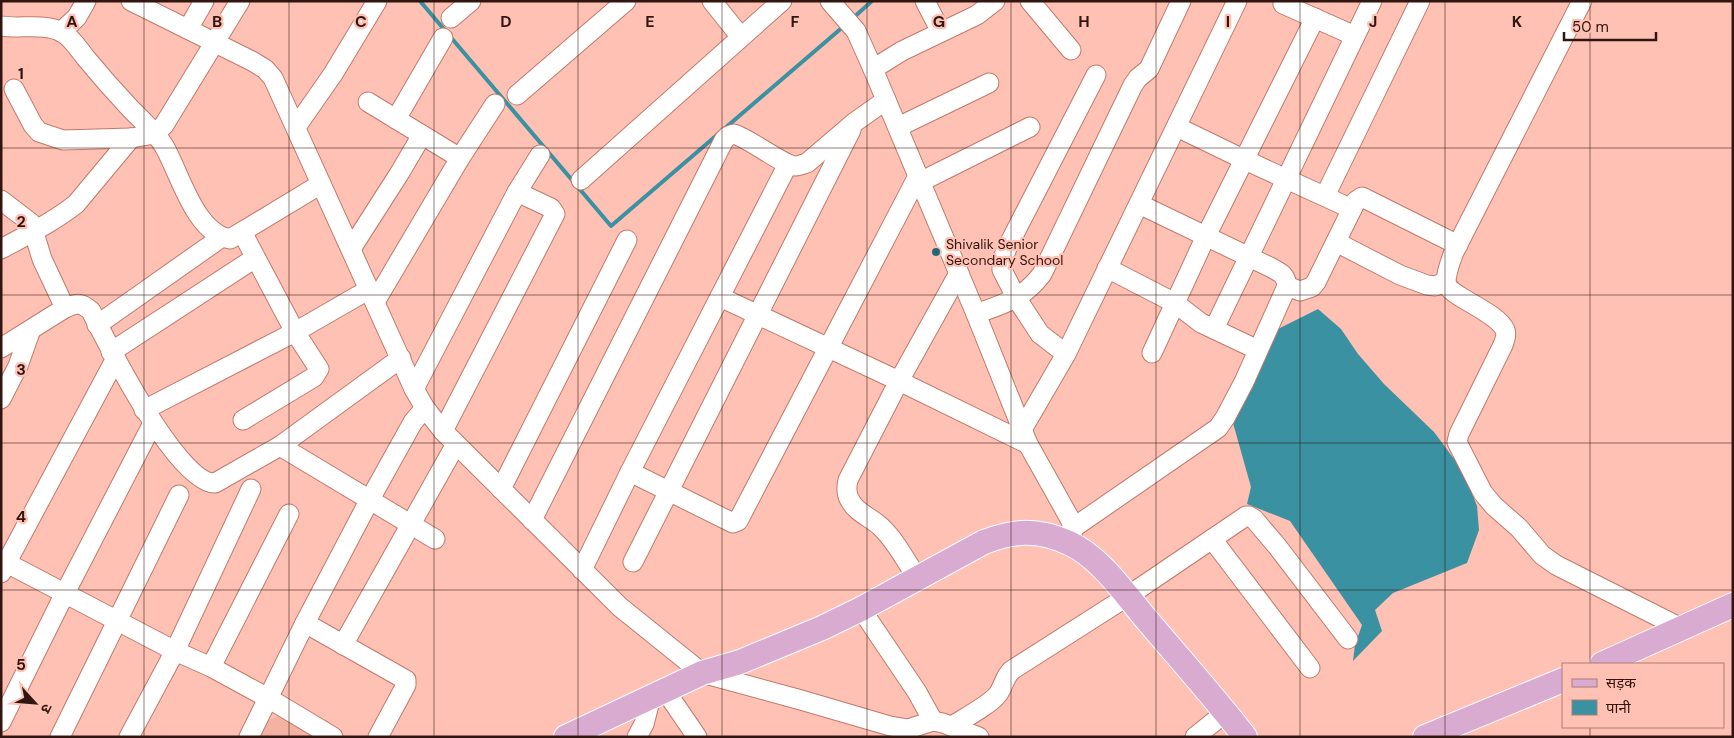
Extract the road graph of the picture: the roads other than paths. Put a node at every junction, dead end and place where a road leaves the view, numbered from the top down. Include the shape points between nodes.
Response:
1 (86, 1) edge
2 (131, 1) edge
3 (204, 1) edge
4 (240, 1) edge
5 (377, 1) edge
6 (471, 1) edge
7 (626, 1) edge
8 (712, 1) edge
9 (782, 1) edge
10 (830, 1) edge
11 (925, 1) edge
12 (995, 1) edge
13 (1030, 1) edge
14 (1181, 1) edge
15 (1237, 1) edge
16 (1372, 1) edge
17 (1420, 1) edge
18 (1582, 1) edge
19 (1283, 4) dead end
20 (451, 18) dead end
21 (1315, 18) junction
22 (1, 26) edge
23 (188, 29) junction
24 (61, 32) junction
25 (941, 32) junction
26 (740, 36) junction
27 (1355, 36) junction
28 (443, 38) dead end
29 (214, 44) junction
30 (1071, 50) dead end
31 (874, 69) junction
32 (1096, 74) dead end
33 (989, 83) dead end
34 (14, 89) dead end
35 (517, 95) dead end
36 (886, 100) junction
37 (368, 102) dead end
38 (495, 104) dead end
39 (396, 119) junction
40 (855, 122) junction
41 (1030, 126) dead end
42 (898, 127) junction
43 (1177, 127) junction
44 (296, 128) junction
45 (155, 134) junction
46 (422, 134) junction
47 (131, 138) junction
48 (540, 155) dead end
49 (460, 158) junction
50 (1245, 160) junction
51 (788, 164) junction
52 (919, 179) junction
53 (1288, 179) junction
54 (581, 180) dead end
55 (321, 184) junction
56 (517, 192) junction
57 (1325, 196) junction
58 (1, 200) edge
59 (1139, 204) junction
60 (1352, 209) junction
61 (34, 231) junction
62 (242, 232) junction
63 (1206, 236) junction
64 (222, 237) junction
65 (627, 240) dead end
66 (1336, 242) junction
67 (1458, 245) junction
68 (1, 249) edge
69 (350, 249) junction
70 (1249, 256) junction
71 (255, 258) junction
72 (1107, 268) junction
73 (959, 273) junction
74 (1446, 282) junction
75 (1287, 286) junction
76 (371, 296) junction
77 (720, 297) junction
78 (1017, 299) junction
79 (1175, 303) junction
80 (65, 308) junction
81 (976, 314) junction
82 (758, 315) junction
83 (98, 324) junction
84 (1214, 329) junction
85 (30, 332) junction
86 (295, 332) junction
87 (1, 348) edge
88 (829, 348) junction
89 (1258, 350) junction
90 (1152, 353) dead end
91 (1066, 354) junction
92 (113, 356) junction
93 (1, 357) edge
94 (401, 358) junction
95 (18, 366) junction
96 (899, 381) junction
97 (414, 389) junction
98 (1, 400) edge
99 (425, 408) junction
100 (149, 416) junction
101 (243, 420) dead end
102 (1025, 436) junction
103 (450, 438) junction
104 (280, 446) junction
105 (630, 472) junction
106 (251, 489) dead end
107 (501, 489) junction
108 (668, 492) junction
109 (179, 495) dead end
110 (369, 501) junction
111 (289, 514) dead end
112 (532, 520) junction
113 (411, 526) junction
114 (1072, 536) junction
115 (435, 538) dead end
116 (1212, 539) junction
117 (633, 562) dead end
118 (3, 565) edge
119 (582, 570) junction
120 (917, 578) junction
121 (65, 594) junction
122 (1128, 596) junction
123 (1733, 605) edge
124 (861, 609) junction
125 (118, 620) junction
126 (305, 623) junction
127 (1681, 628) junction
128 (1348, 639) dead end
129 (343, 645) junction
130 (175, 650) junction
131 (1604, 663) edge
132 (211, 667) junction
133 (1310, 668) dead end
134 (702, 673) junction
135 (1562, 680) edge
136 (658, 693) junction
137 (268, 698) junction
138 (1226, 712) junction
139 (933, 721) junction
140 (1, 722) edge
141 (952, 726) junction
142 (910, 733) edge
143 (60, 737) edge
144 (129, 737) edge
145 (249, 737) edge
146 (333, 737) edge
147 (378, 737) edge
148 (566, 737) edge
149 (637, 737) edge
150 (697, 737) edge
151 (979, 737) edge
152 (1195, 737) edge
153 (1245, 737) edge
154 (1425, 737) edge

1 - 24 street
2 - 23 street
3 - 23 street
4 - 29 street
5 - 44 street
6 - 20 street
7 - 35 street
8 - 26 street
9 - 26 street
10 - 31 street via 849,21
11 - 25 street
12 - 25 street via 977,16
13 - 30 street
14 - 78 street via 1150,70 1133,85 1042,274
15 - 43 street
16 - 27 street
17 - 57 street
18 - 67 street
19 - 21 street
21 - 27 street
21 - 50 street
22 - 24 street via 42,27
23 - 29 street
24 - 45 street via 70,38 106,84
25 - 31 street
26 - 54 street
27 - 53 street
28 - 39 street
29 - 44 street via 265,69
29 - 45 street via 164,125
31 - 36 street
32 - 78 street via 1004,254 1002,270
33 - 42 street
34 - 47 street via 33,125 50,137 63,140
36 - 40 street
36 - 42 street
37 - 39 street
38 - 49 street
39 - 46 street
40 - 51 street via 807,163
40 - 82 street
41 - 52 street
42 - 52 street
43 - 50 street
43 - 59 street
44 - 55 street
45 - 47 street
45 - 64 street via 206,225
46 - 49 street
46 - 69 street
47 - 61 street via 76,204
48 - 56 street
49 - 76 street
50 - 53 street
50 - 63 street
51 - 77 street
51 - 112 street via 738,135 732,134 724,140
52 - 73 street
52 - 88 street
53 - 57 street
53 - 70 street
55 - 62 street
55 - 69 street
56 - 97 street
56 - 103 street via 551,208 555,214
57 - 60 street
58 - 61 street via 31,223
59 - 63 street
59 - 72 street
60 - 66 street
60 - 67 street via 1359,198 1366,197
61 - 68 street
61 - 80 street via 42,259
62 - 64 street via 230,239
62 - 71 street
63 - 70 street
63 - 79 street
64 - 83 street
65 - 107 street
66 - 74 street via 1427,285
66 - 75 street via 1312,287 1300,291
67 - 74 street
69 - 76 street
70 - 75 street via 1283,274
70 - 84 street
71 - 86 street
71 - 92 street
72 - 79 street
72 - 91 street
73 - 81 street
73 - 96 street
74 - 127 street via 1451,290 1498,320 1505,330 1503,345 1457,442 1483,493 1549,561
75 - 89 street
76 - 86 street
76 - 94 street
77 - 82 street
77 - 105 street
78 - 81 street
78 - 91 street via 1040,334
79 - 84 street
79 - 90 street
80 - 83 street via 85,306
80 - 85 street
81 - 102 street
82 - 88 street
82 - 108 street
83 - 92 street
84 - 89 street
85 - 87 street
85 - 95 street
86 - 100 street
86 - 101 street via 317,364 317,374
88 - 96 street
88 - 108 street via 737,523
89 - 114 street via 1218,428
91 - 102 street
92 - 100 street
92 - 118 street
93 - 95 street
94 - 97 street
94 - 104 street
95 - 98 street
96 - 102 street
96 - 120 street via 846,488 850,502 888,535
97 - 99 street
99 - 103 street
99 - 110 street via 413,422
100 - 104 street via 178,456 209,483 215,483
100 - 121 street
102 - 114 street via 1068,514
103 - 107 street
103 - 113 street
104 - 110 street
105 - 108 street
105 - 119 street
106 - 130 street
107 - 112 street
108 - 117 street
109 - 125 street
110 - 113 street
110 - 126 street
111 - 132 street
112 - 119 street
113 - 115 street
113 - 129 street
114 - 120 main road via 1029,532 1001,535
114 - 122 main road
116 - 122 street
116 - 128 street via 1243,518 1252,518 1278,546
116 - 133 street
118 - 121 street
119 - 134 street via 620,607
120 - 124 main road
121 - 125 street
121 - 140 street
122 - 138 main road
122 - 141 street via 1012,670 994,699
123 - 127 main road
124 - 134 main road via 740,662
124 - 139 street
125 - 130 street
125 - 143 street
126 - 129 street
126 - 137 street
127 - 131 main road
129 - 147 street via 406,680
130 - 132 street
130 - 144 street
132 - 137 street
134 - 136 main road
134 - 142 street
135 - 154 main road
136 - 148 main road
136 - 149 street
136 - 150 street
137 - 145 street
137 - 146 street
138 - 152 street
138 - 153 main road
139 - 141 street
139 - 142 street
141 - 151 street

